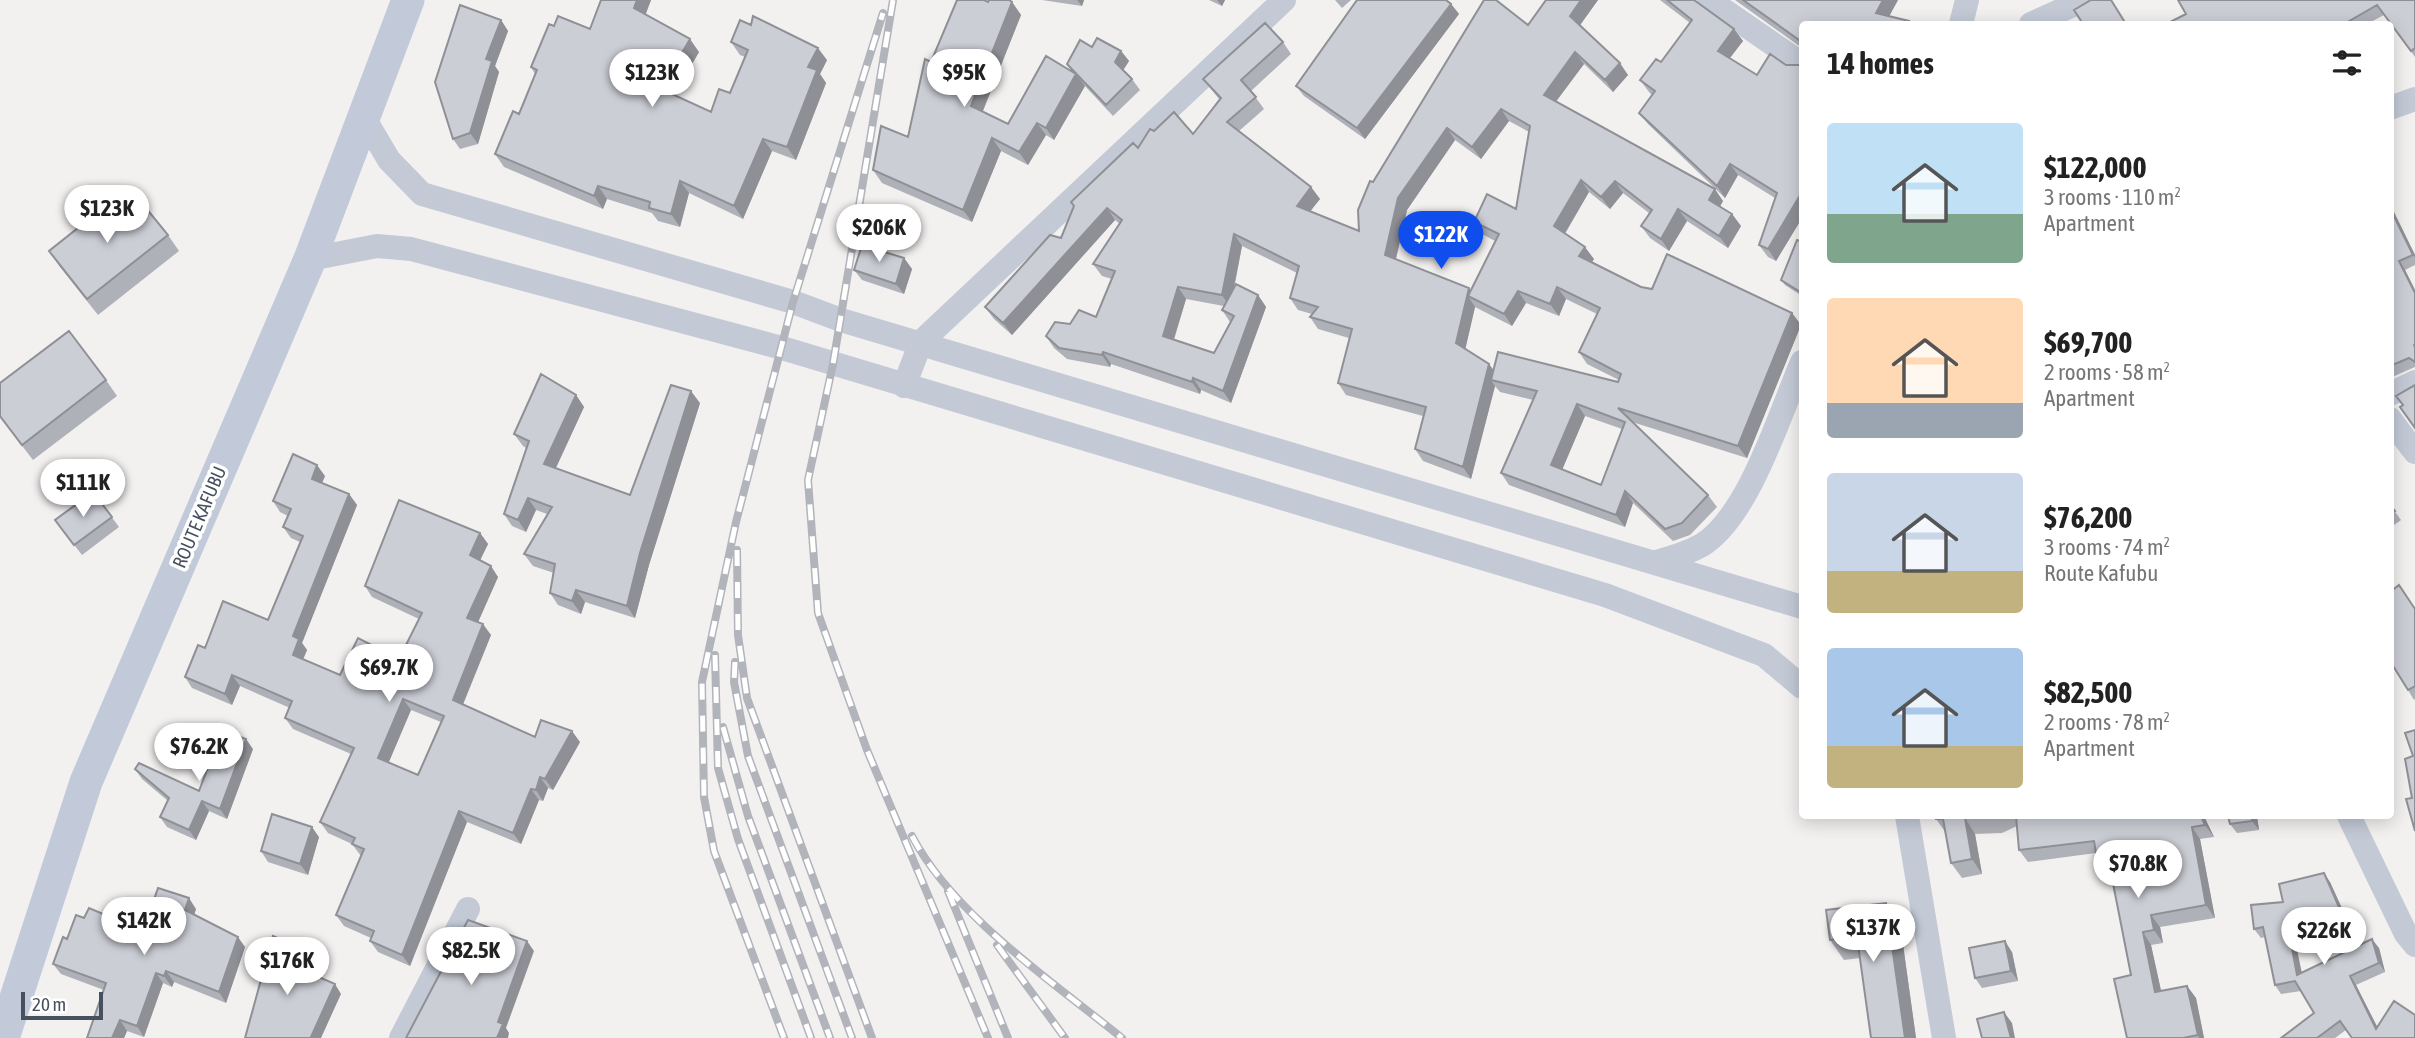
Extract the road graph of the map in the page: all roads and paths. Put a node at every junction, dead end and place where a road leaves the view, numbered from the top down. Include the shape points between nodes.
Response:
1 (408, 0) edge
2 (1284, 0) edge
3 (1709, 0) edge
4 (1967, 0) edge
5 (2084, 0) edge
6 (1962, 21) edge
7 (2042, 21) edge
8 (1799, 62) edge
9 (2415, 99) edge
10 (2394, 107) edge
11 (363, 116) junction
12 (310, 259) junction
13 (921, 342) junction
14 (1799, 369) edge
15 (2415, 382) edge
16 (904, 386) junction
17 (2394, 392) edge
18 (2394, 424) edge
19 (2415, 452) edge
20 (1656, 562) junction
21 (1799, 606) edge
22 (1799, 684) edge
23 (1908, 819) edge
24 (2350, 819) edge
25 (468, 909) dead end
26 (2415, 945) edge
27 (3, 1038) edge
28 (401, 1038) edge
29 (1944, 1038) edge

1 - 11 main road, ROUTE KAFUBU
2 - 13 street
3 - 8 street
4 - 6 street
5 - 7 street
9 - 10 street
11 - 12 main road, ROUTE KAFUBU
11 - 13 street via 389,159 422,194
12 - 16 street via 377,246 411,249 769,344
12 - 27 main road, ROUTE KAFUBU via 86,782
13 - 16 street
13 - 20 street
14 - 20 street via 1735,512 1703,544
15 - 17 street
16 - 22 street via 1605,595 1764,655
18 - 19 street
20 - 21 street
23 - 29 street
24 - 26 street
25 - 28 street

